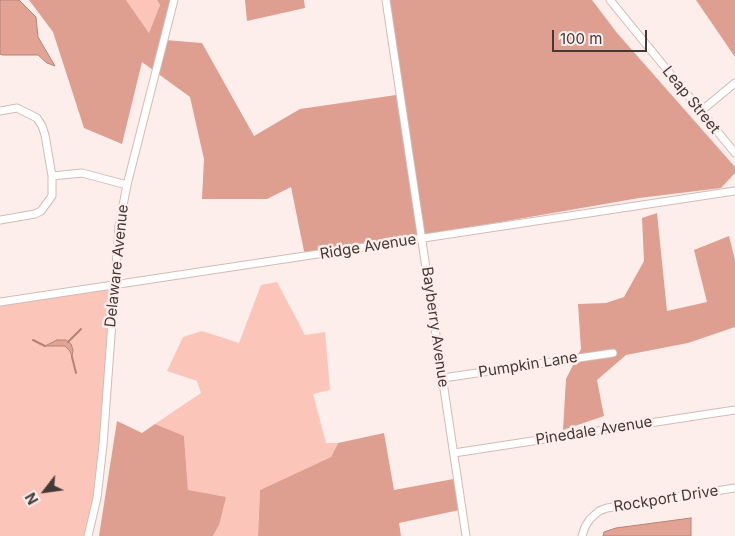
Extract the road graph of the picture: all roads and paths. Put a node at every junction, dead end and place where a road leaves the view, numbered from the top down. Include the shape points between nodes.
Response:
1 (174, 0) edge
2 (386, 0) edge
3 (610, 0) edge
4 (735, 83) edge
5 (0, 111) edge
6 (701, 111) junction
7 (735, 152) edge
8 (52, 176) junction
9 (127, 185) junction
10 (735, 191) edge
11 (0, 220) edge
12 (422, 238) junction
13 (114, 286) junction
14 (0, 302) edge
15 (613, 353) dead end
16 (443, 378) junction
17 (735, 410) edge
18 (454, 453) junction
19 (735, 488) edge
20 (88, 536) edge
21 (466, 536) edge
22 (582, 536) edge

1 - 9 street, Delaware Avenue
2 - 12 street, Bayberry Avenue
3 - 6 street, Leap Street
4 - 6 street
5 - 8 street via 18,108 37,118 45,135
6 - 7 street, Leap Street
8 - 9 street via 82,173
8 - 11 street via 52,196 41,211
9 - 13 street, Delaware Avenue via 118,226
10 - 12 street, Ridge Avenue
12 - 13 street, Ridge Avenue
12 - 16 street, Bayberry Avenue
13 - 14 street, Ridge Avenue
13 - 20 street, Delaware Avenue via 103,445 97,498
15 - 16 street, Pumpkin Lane
16 - 18 street, Bayberry Avenue
17 - 18 street, Pinedale Avenue
18 - 21 street, Bayberry Avenue
19 - 22 street, Rockport Drive via 607,508 590,519

